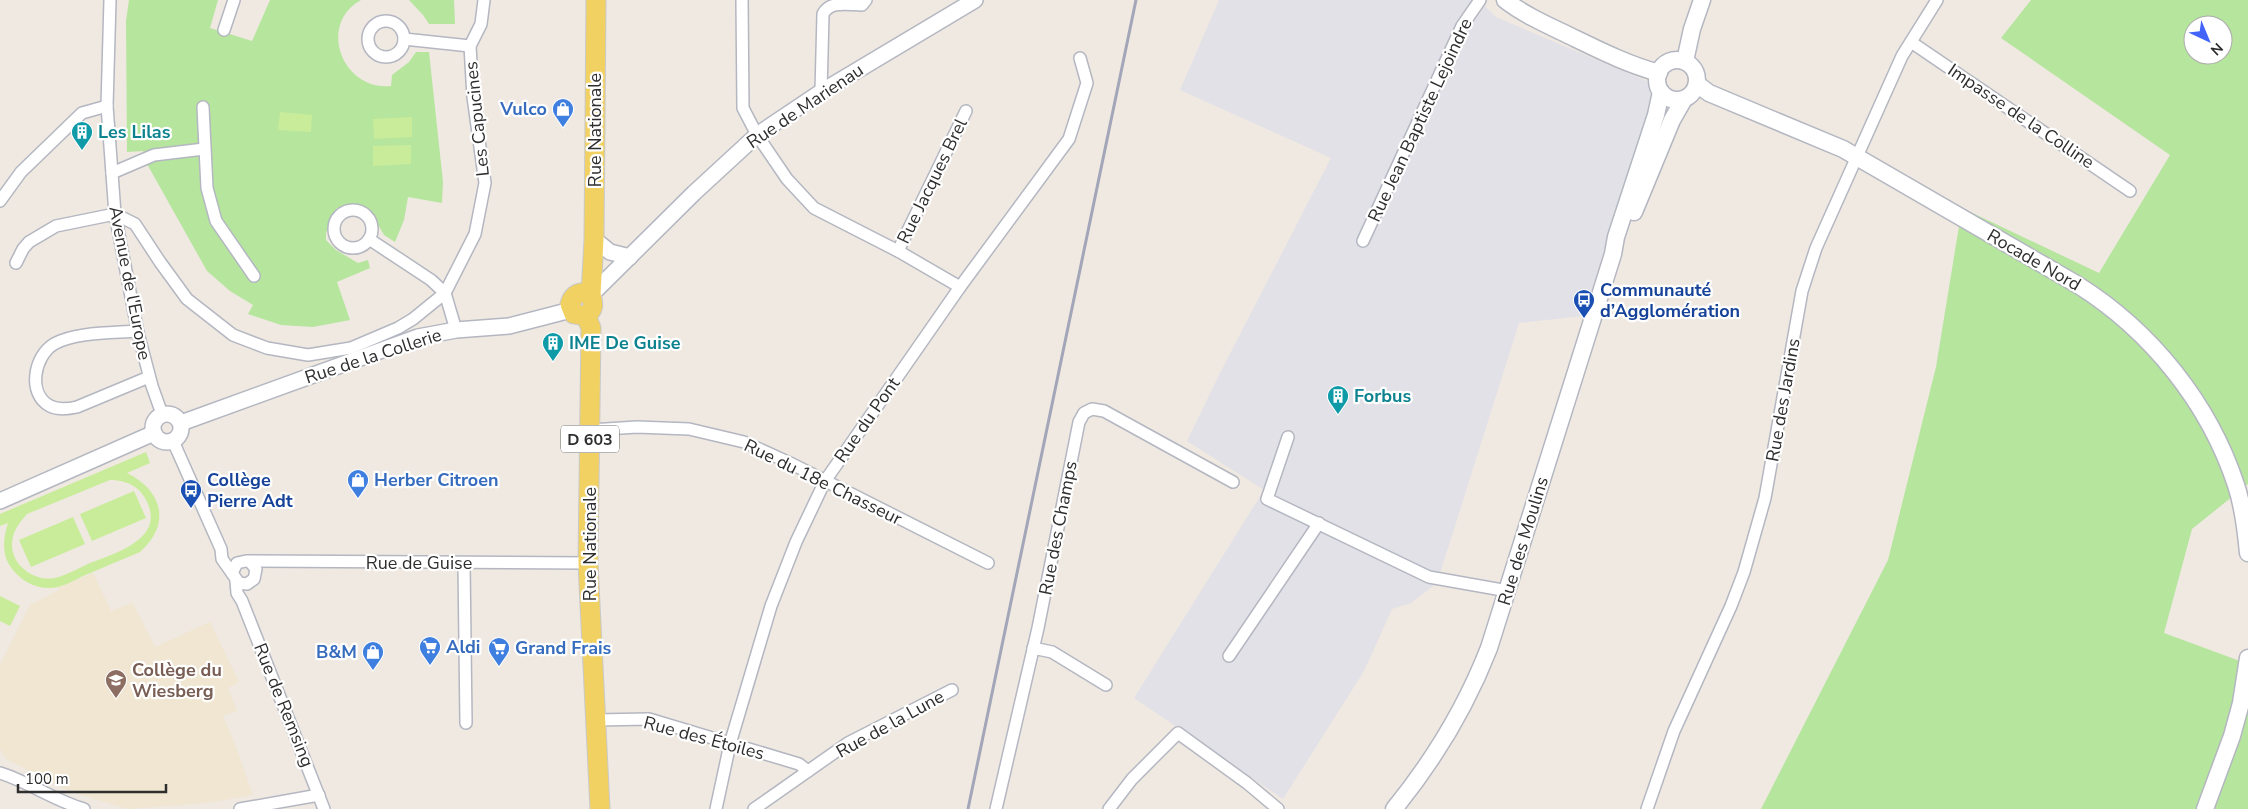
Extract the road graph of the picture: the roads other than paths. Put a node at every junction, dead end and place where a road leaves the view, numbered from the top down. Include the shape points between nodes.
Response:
1 (110, 0) edge
2 (234, 0) edge
3 (596, 0) edge
4 (742, 0) edge
5 (866, 0) edge
6 (975, 0) edge
7 (1480, 0) edge
8 (1505, 0) edge
9 (1702, 0) edge
10 (1938, 0) edge
11 (483, 3) edge
12 (224, 30) dead end
13 (404, 39) dead end
14 (1911, 42) junction
15 (470, 46) junction
16 (1080, 58) dead end
17 (1685, 61) junction
18 (1659, 73) junction
19 (1697, 84) junction
20 (820, 92) junction
21 (1662, 92) junction
22 (1684, 99) junction
23 (107, 106) junction
24 (203, 107) dead end
25 (966, 111) dead end
26 (757, 135) junction
27 (204, 149) junction
28 (1857, 157) junction
29 (112, 173) junction
30 (2130, 191) dead end
31 (0, 201) edge
32 (115, 214) junction
33 (369, 239) dead end
34 (594, 239) junction
35 (1363, 241) dead end
36 (898, 251) junction
37 (1613, 254) junction
38 (630, 257) junction
39 (16, 263) dead end
40 (254, 276) dead end
41 (960, 287) junction
42 (445, 292) junction
43 (581, 304) junction
44 (456, 330) junction
45 (137, 331) junction
46 (149, 377) junction
47 (162, 414) junction
48 (181, 423) junction
49 (590, 430) junction
50 (154, 433) junction
51 (1288, 437) dead end
52 (173, 441) junction
53 (825, 481) junction
54 (1233, 482) dead end
55 (0, 501) edge
56 (1319, 524) junction
57 (221, 549) junction
58 (2248, 553) edge
59 (245, 562) junction
60 (988, 562) dead end
61 (464, 563) junction
62 (588, 563) junction
63 (238, 579) junction
64 (1508, 590) junction
65 (1033, 648) junction
66 (1229, 656) dead end
67 (2248, 658) edge
68 (1106, 685) dead end
69 (952, 690) dead end
70 (596, 720) junction
71 (466, 723) dead end
72 (730, 744) junction
73 (808, 771) junction
74 (0, 774) edge
75 (319, 795) junction
76 (84, 809) edge
77 (240, 809) edge
78 (324, 809) edge
79 (600, 809) edge
80 (716, 809) edge
81 (754, 809) edge
82 (996, 809) edge
83 (1109, 809) edge
84 (1278, 809) edge
85 (1394, 809) edge
86 (1647, 809) edge
87 (2205, 809) edge

1 - 23 street, Avenue de l'Europe
2 - 12 street
3 - 34 main road, Rue Nationale / D 603
4 - 26 street via 743,108
5 - 20 street via 862,5 832,4 826,9
6 - 20 street, Rue de Marienau
7 - 35 street, Rue Jean Baptiste Lejoindre via 1462,26
8 - 18 main road via 1536,19 1623,61
9 - 17 main road
10 - 14 street, Rue des Jardins
11 - 15 street, Les Capucines via 481,24
13 - 15 street
14 - 28 street, Rue des Jardins
14 - 30 street, Impasse de la Colline
15 - 42 street, Les Capucines via 485,183 475,234
16 - 41 street, Rue du Pont via 1087,83 1069,139
17 - 18 main road via 1672,60
17 - 19 main road via 1694,68
18 - 21 main road via 1658,86
19 - 22 main road via 1690,96
19 - 28 main road, Rocade Nord via 1709,93
20 - 26 street, Rue de Marienau
21 - 22 main road via 1671,99
21 - 37 main road, Rue des Moulins
22 - 37 main road, Rue des Moulins via 1676,109 1636,209
23 - 29 street, Avenue de l'Europe
23 - 31 street via 82,113 21,172
24 - 27 street
25 - 36 street, Rue Jacques Brel
26 - 36 street via 787,179 814,208
26 - 38 street, Rue de Marienau via 694,192
27 - 29 street via 154,155
27 - 40 street via 207,188 216,221
28 - 58 main road, Rocade Nord via 2084,289 2145,337 2179,378 2222,450 2237,487
28 - 86 street, Rue des Jardins via 1816,248 1802,291 1766,498 1744,572 1674,730
29 - 32 street, Avenue de l'Europe
32 - 39 street via 56,226 29,242
32 - 42 street, Les Capucines via 135,224 187,299 233,335 267,348 308,355 351,348 406,324
32 - 45 street, Avenue de l'Europe
33 - 42 street
34 - 38 street via 610,252
34 - 43 main road, Rue Nationale / D 603
36 - 41 street
37 - 64 main road, Rue des Moulins
38 - 43 street, Rue de Marienau
41 - 53 street, Rue du Pont
42 - 44 street
43 - 44 street, Rue de la Collerie via 509,326
43 - 49 main road, Rue Nationale / D 603 via 591,328
44 - 48 street, Rue de la Collerie via 418,338
45 - 46 street, Avenue de l'Europe
45 - 46 street via 74,338 54,344 43,354 37,367 36,382 40,397 50,406 64,409 77,407
46 - 47 street, Avenue de l'Europe
47 - 48 street via 173,415
47 - 50 street via 154,422
48 - 52 street via 180,434
49 - 53 street, Rue du 18e Chasseur via 636,426 689,429 744,442
49 - 62 main road, Rue Nationale / D 603
50 - 52 street via 162,441
50 - 55 street
51 - 56 street via 1267,498
52 - 57 street, Rue de Remsing
53 - 60 street, Rue du 18e Chasseur
53 - 72 street, Rue du Pont via 771,606
54 - 65 street, Rue des Champs via 1104,411 1092,409 1084,413 1079,422
56 - 64 street via 1429,577
56 - 66 street
57 - 59 street
57 - 63 street, Rue de Remsing via 222,559
59 - 61 street, Rue de Guise
59 - 63 street via 234,565
59 - 63 street via 254,566 254,580
61 - 62 street, Rue de Guise
61 - 71 street
62 - 70 main road, Rue Nationale / D 603
63 - 75 street, Rue de Remsing via 237,593
64 - 85 main road, Rue des Moulins via 1490,648 1469,696 1441,744
65 - 68 street via 1052,652
65 - 82 street, Rue des Champs
67 - 87 main road via 2232,736
69 - 73 street, Rue de la Lune via 848,743
70 - 72 street, Rue des Étoiles via 649,720
70 - 79 main road, Rue Nationale / D 603
72 - 73 street, Rue des Étoiles via 799,764
72 - 80 street, Rue du Pont
73 - 81 street, Rue de la Lune
74 - 76 street
75 - 77 street
75 - 78 street, Rue de Remsing
83 - 84 street via 1132,779 1178,733

